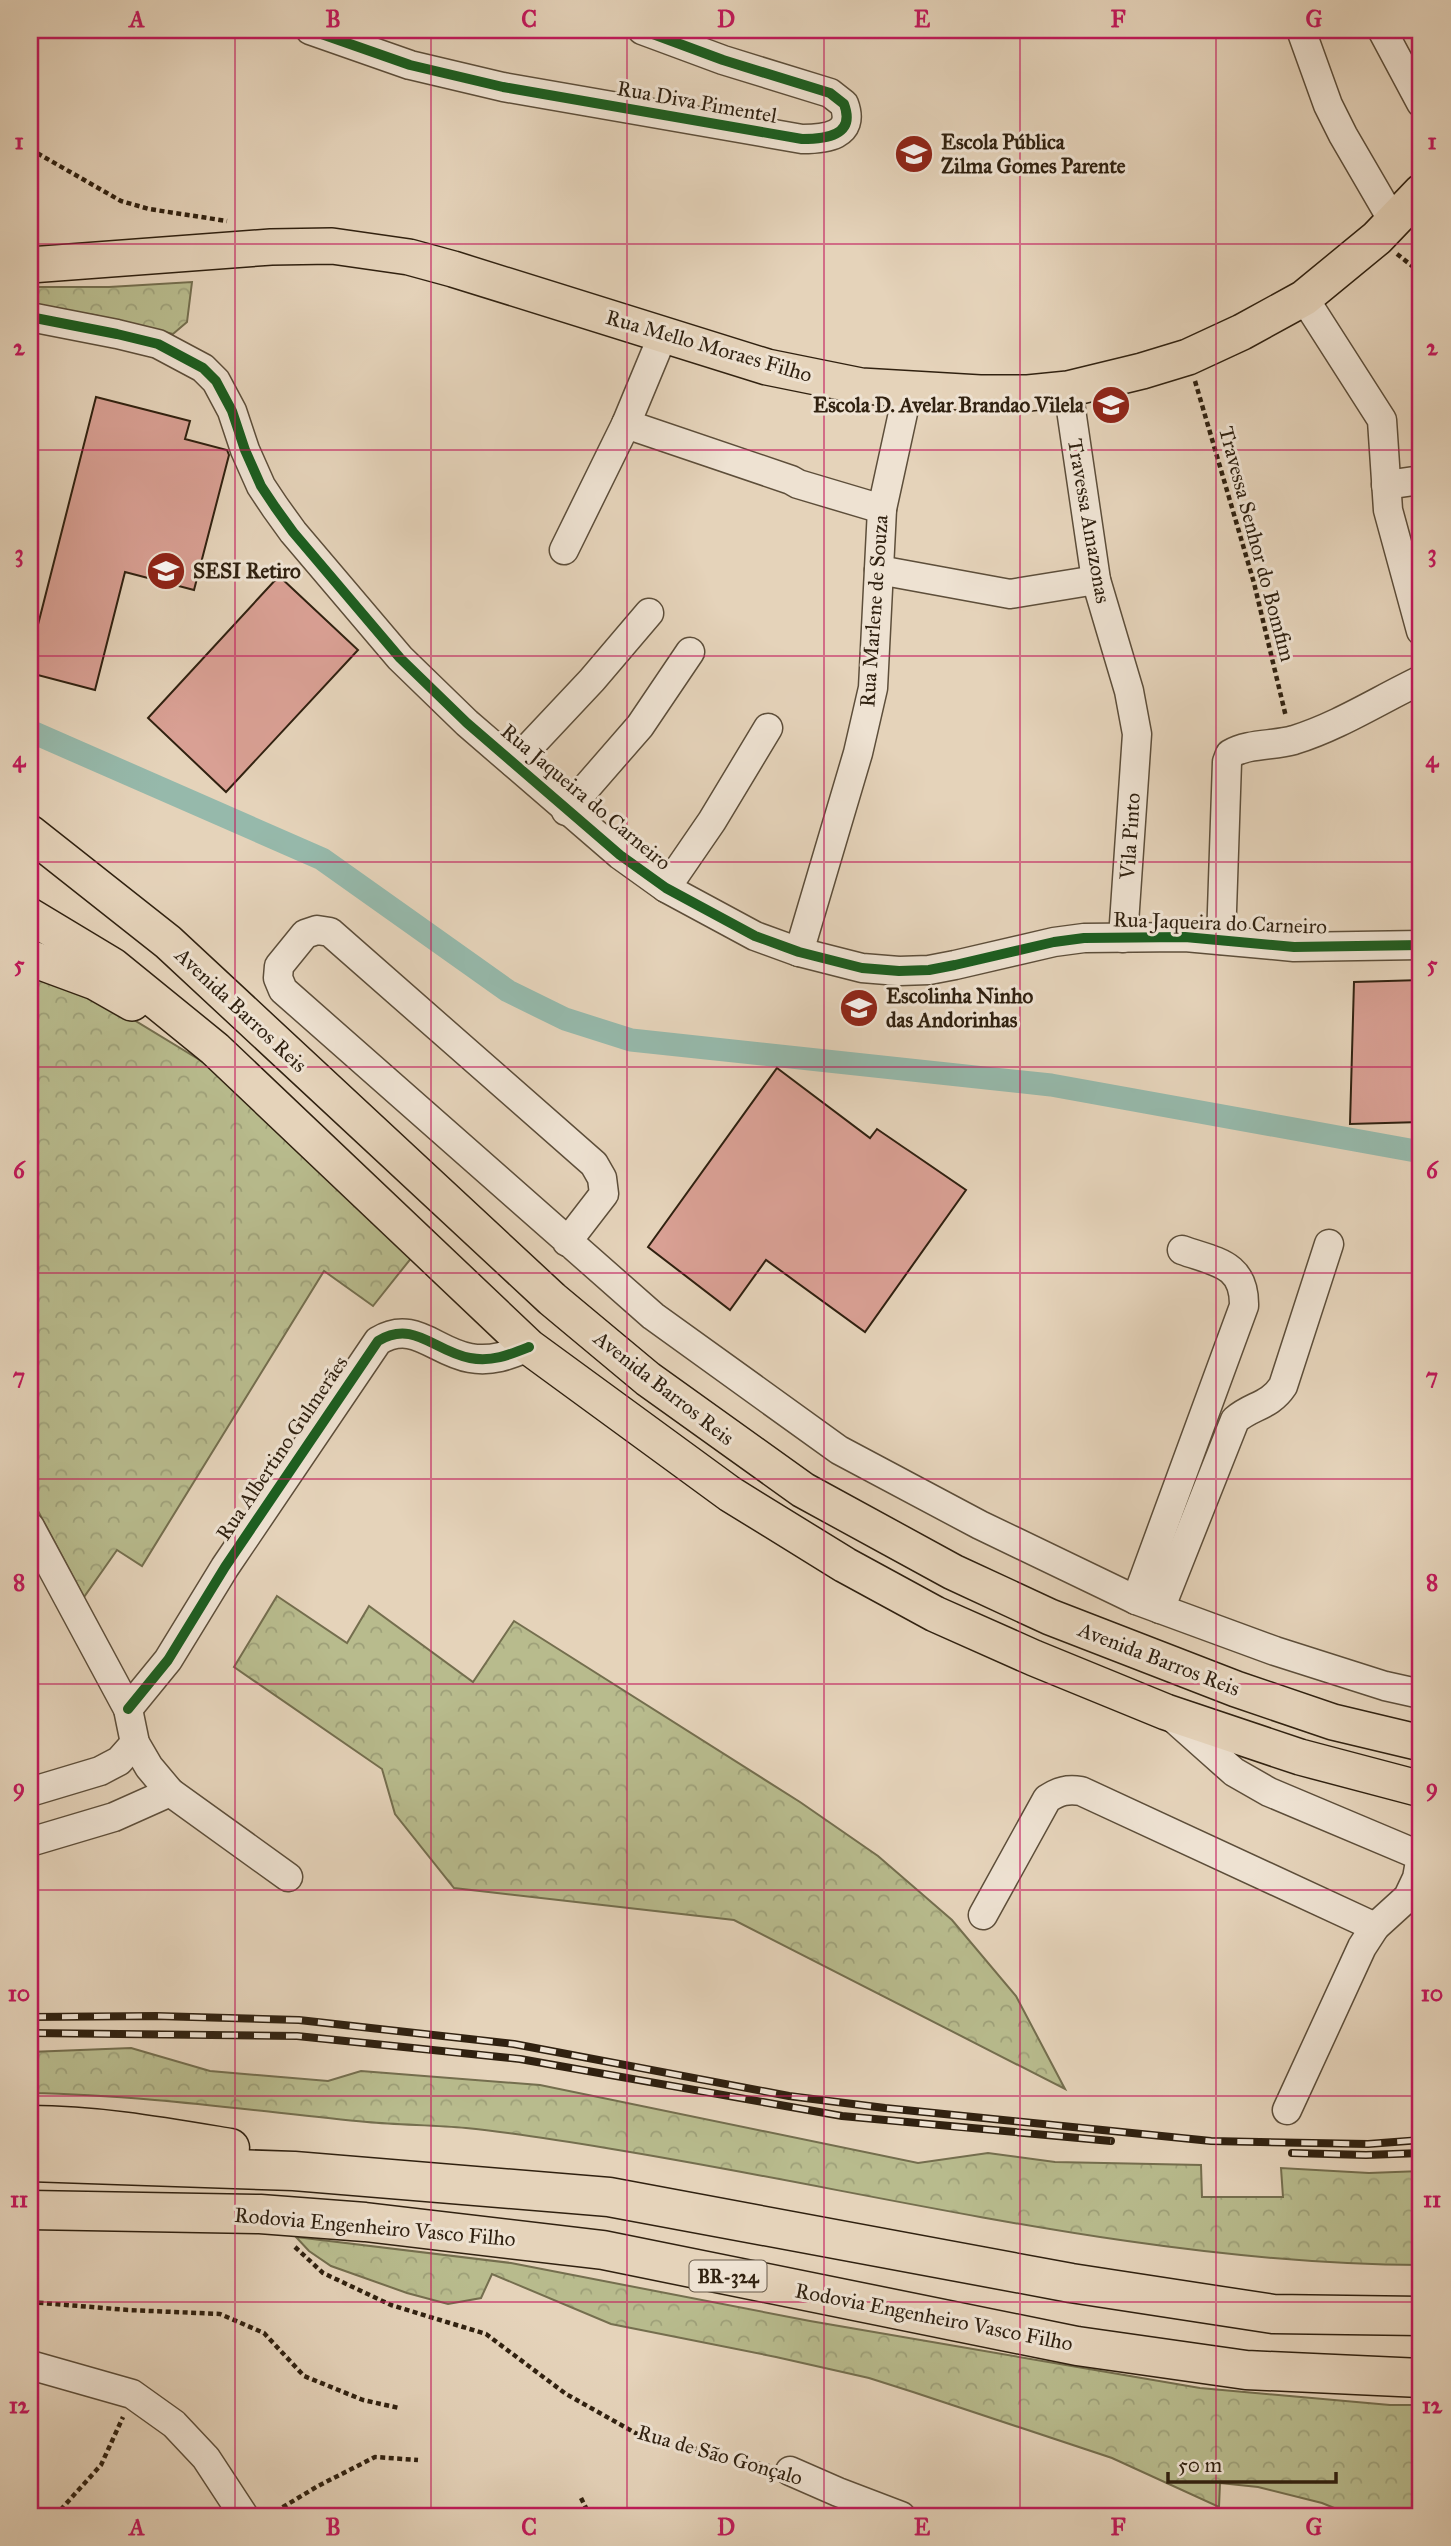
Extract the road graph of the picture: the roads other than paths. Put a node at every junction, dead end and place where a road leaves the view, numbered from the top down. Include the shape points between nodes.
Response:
1 (310, 30) edge
2 (642, 30) edge
3 (1301, 30) edge
4 (1382, 30) edge
5 (1421, 103) edge
6 (1421, 192) edge
7 (1393, 221) junction
8 (30, 265) edge
9 (1304, 298) junction
10 (30, 317) edge
11 (663, 335) junction
12 (1068, 389) junction
13 (908, 390) junction
14 (626, 424) junction
15 (1421, 480) edge
16 (1386, 485) junction
17 (882, 509) junction
18 (564, 550) dead end
19 (879, 570) junction
20 (1096, 580) junction
21 (649, 613) dead end
22 (1421, 631) edge
23 (690, 652) dead end
24 (1421, 680) edge
25 (768, 728) dead end
26 (1137, 734) joint
27 (513, 763) junction
28 (566, 811) junction
29 (30, 833) edge
30 (666, 888) junction
31 (30, 916) edge
32 (1123, 938) junction
33 (1221, 940) junction
34 (1421, 945) edge
35 (799, 952) junction
36 (30, 958) edge
37 (215, 1049) junction
38 (568, 1242) junction
39 (1329, 1244) dead end
40 (1182, 1250) dead end
41 (529, 1347) junction
42 (30, 1527) edge
43 (1148, 1605) junction
44 (1421, 1694) edge
45 (128, 1709) junction
46 (1166, 1712) junction
47 (135, 1743) junction
48 (1421, 1743) edge
49 (1421, 1790) edge
50 (30, 1792) edge
51 (170, 1792) junction
52 (30, 1842) edge
53 (1421, 1856) edge
54 (288, 1877) dead end
55 (983, 1915) dead end
56 (1375, 1927) junction
57 (1287, 2110) dead end
58 (30, 2124) edge
59 (30, 2162) edge
60 (294, 2171) junction
61 (30, 2210) edge
62 (1421, 2316) edge
63 (30, 2365) edge
64 (1421, 2378) edge
65 (790, 2471) road end
66 (244, 2516) edge
67 (901, 2516) edge

1 - 2 street, Rua Diva Pimentel via 410,65 623,109 802,139 832,136 845,125 844,104 830,93
3 - 7 street via 1328,105
4 - 5 street
6 - 7 main road, Rua Mello Moraes Filho
7 - 9 main road, Rua Mello Moraes Filho
8 - 11 main road, Rua Mello Moraes Filho via 271,247 366,249 453,269
9 - 12 main road, Rua Mello Moraes Filho via 1188,357
9 - 16 street via 1382,419
10 - 27 street, Rua Jaqueira do Carneiro via 158,344 216,381 261,486 293,533 400,658
11 - 13 main road, Rua Mello Moraes Filho via 767,367 861,386
11 - 14 street
12 - 13 main road, Rua Mello Moraes Filho via 1028,393
12 - 20 street, Travessa Amazonas
13 - 17 street, Rua Marlene de Souza
14 - 17 street
14 - 18 street
15 - 16 street
16 - 22 street via 1388,510
17 - 19 street, Rua Marlene de Souza
19 - 20 street via 1010,594
19 - 35 street, Rua Marlene de Souza via 873,688
20 - 26 street, Travessa Amazonas
21 - 27 street
23 - 28 street via 640,726
24 - 33 street via 1339,722 1292,740 1234,751 1227,762
25 - 30 street
26 - 32 street, Vila Pinto
27 - 28 street, Rua Jaqueira do Carneiro
28 - 30 street, Rua Jaqueira do Carneiro
29 - 48 main road, Avenida Barros Reis via 168,942 552,1299 648,1379 803,1490 953,1572 1050,1616 1248,1693 1333,1722
30 - 35 street, Rua Jaqueira do Carneiro via 755,936
31 - 37 main road, Avenida Barros Reis via 113,966
32 - 33 street, Rua Jaqueira do Carneiro
32 - 35 street, Rua Jaqueira do Carneiro via 1054,942 929,970 862,968
33 - 34 street, Rua Jaqueira do Carneiro via 1294,947
36 - 37 main road via 95,982
37 - 41 main road, Avenida Barros Reis
38 - 38 street via 283,990 279,967 305,934 330,932 594,1164 604,1194
38 - 43 street via 653,1316 839,1450 980,1525
39 - 43 street via 1283,1386 1268,1403 1246,1410 1235,1420
40 - 43 street via 1228,1266 1239,1276 1244,1306
41 - 45 street, Rua Albertino Gulmerães via 503,1357 480,1359 407,1332 377,1341 168,1660
41 - 46 main road, Avenida Barros Reis via 730,1494 845,1565 935,1614
42 - 45 street
43 - 44 street via 1275,1651
45 - 47 street
46 - 49 main road, Avenida Barros Reis via 1300,1758
46 - 53 street via 1234,1772 1269,1792
47 - 50 street via 119,1761 100,1771
47 - 51 street
51 - 52 street via 114,1818
51 - 54 street
53 - 56 street via 1408,1897
55 - 56 street via 1046,1799 1070,1789
56 - 57 street
58 - 60 highway via 213,2145 270,2158
59 - 60 highway
60 - 62 highway via 609,2197 1071,2283 1273,2314
61 - 64 highway, Rodovia Engenheiro Vasco Filho / BR-324 via 260,2214 603,2250 1077,2346 1246,2370
63 - 66 street via 132,2394 174,2424 206,2458
65 - 67 street, Rua de São Gonçalo

